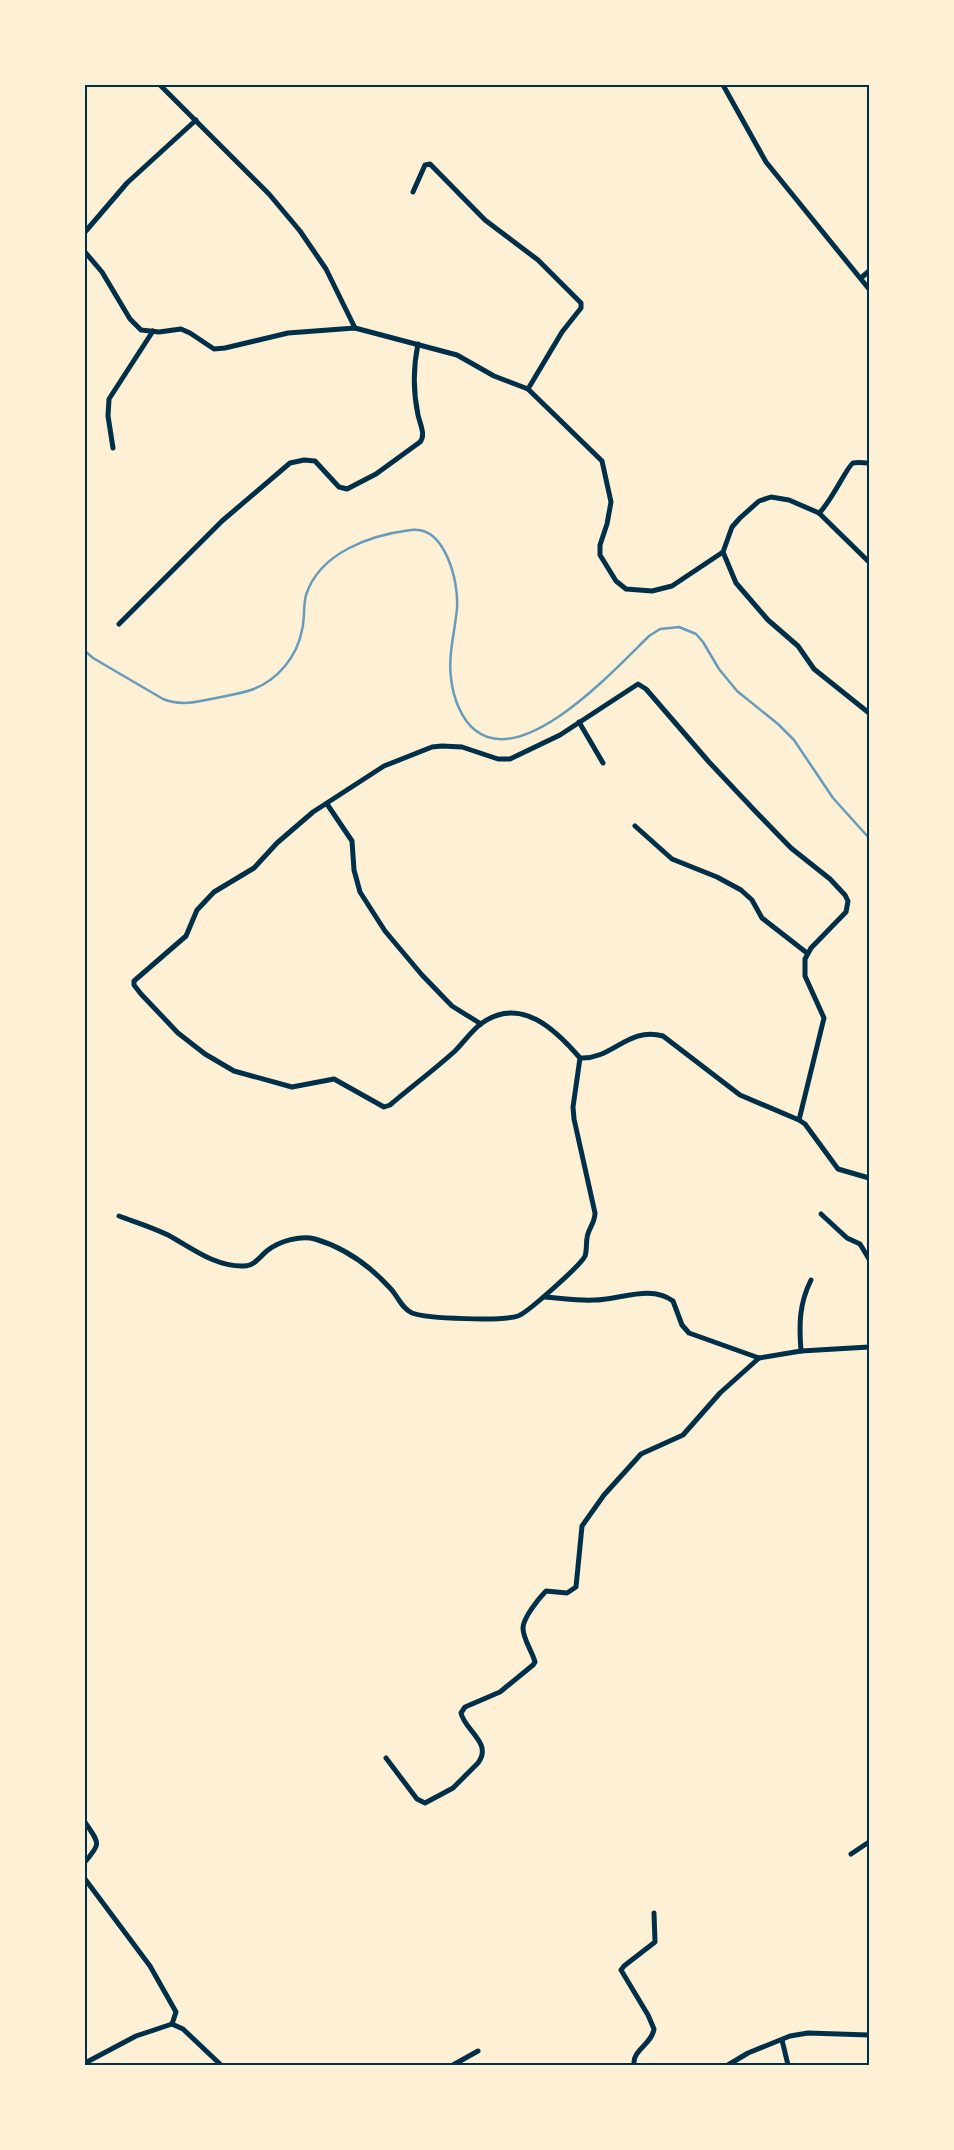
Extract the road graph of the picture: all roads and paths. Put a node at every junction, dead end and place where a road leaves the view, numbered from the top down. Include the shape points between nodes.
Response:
1 (160, 85) edge
2 (724, 85) edge
3 (196, 120) junction
4 (413, 192) dead end
5 (85, 232) edge
6 (85, 252) edge
7 (869, 271) edge
8 (861, 278) junction
9 (869, 289) edge
10 (355, 328) junction
11 (153, 331) junction
12 (418, 344) junction
13 (528, 389) junction
14 (113, 448) dead end
15 (869, 464) edge
16 (819, 513) junction
17 (723, 552) junction
18 (869, 562) edge
19 (119, 624) dead end
20 (869, 713) edge
21 (579, 722) junction
22 (602, 762) dead end
23 (328, 804) junction
24 (636, 826) dead end
25 (807, 954) junction
26 (481, 1024) junction
27 (580, 1058) junction
28 (799, 1120) junction
29 (869, 1178) edge
30 (821, 1214) dead end
31 (119, 1216) dead end
32 (869, 1259) edge
33 (812, 1280) dead end
34 (544, 1297) junction
35 (869, 1347) edge
36 (801, 1351) junction
37 (759, 1358) junction
38 (386, 1758) dead end
39 (85, 1822) edge
40 (869, 1842) edge
41 (851, 1854) dead end
42 (85, 1862) edge
43 (85, 1879) edge
44 (654, 1913) dead end
45 (172, 2024) junction
46 (869, 2035) edge
47 (782, 2040) junction
48 (478, 2051) dead end
49 (85, 2063) edge
50 (221, 2065) edge
51 (452, 2065) edge
52 (634, 2065) edge
53 (728, 2065) edge
54 (788, 2065) edge

1 - 3 street
2 - 8 street via 766,162
3 - 5 street via 128,183
3 - 10 street via 269,194 300,231 326,269
4 - 13 street via 425,165 430,164 485,220 538,260 581,303 582,308 562,332
6 - 11 street via 102,272 135,325 141,330
7 - 8 street
8 - 9 street
10 - 11 street via 288,333 214,349 180,329
10 - 12 street
11 - 14 street via 109,399
12 - 13 street via 462,357 494,376
12 - 19 street via 414,376 423,436 420,442 376,474 347,489 339,487 315,461 290,463 222,522
13 - 17 street via 602,461 611,502 600,554 620,586 642,591 662,590
15 - 16 street via 853,463
16 - 17 street via 776,496 759,501 732,527
16 - 18 street
17 - 20 street via 736,583 762,614 801,649 814,669
21 - 22 street
21 - 23 street via 547,743 510,759 489,758 462,747 432,747 384,766
21 - 25 street via 636,684 646,689 763,820 845,895 847,909
23 - 26 street via 352,841 354,870 360,892 385,931 452,1006
23 - 26 street via 302,821 254,868 214,892 197,910 186,936 137,978 134,985 178,1033 234,1071 292,1087 334,1079 384,1107 390,1106 423,1079
24 - 25 street via 672,859 742,890 762,918
25 - 28 street via 805,976 824,1018
26 - 27 street via 507,1013 530,1017 552,1030
27 - 28 street via 595,1058 635,1036 663,1036 740,1095
27 - 34 street via 574,1119 595,1220 587,1236 585,1257
28 - 29 street via 838,1169
30 - 32 street via 847,1238 860,1244
31 - 34 street via 153,1228 204,1256 243,1266 252,1264 269,1249 299,1238 312,1238 337,1246 373,1271 404,1308 415,1314 457,1318 514,1317
33 - 36 street via 800,1315
34 - 37 street via 590,1300 648,1293 662,1295 673,1301 682,1325 689,1333
35 - 36 street
36 - 37 street
37 - 38 street via 720,1393 682,1435 636,1458 592,1511 582,1526 576,1587 567,1593 546,1591 524,1622 524,1632 535,1662 500,1692 465,1707 461,1713 463,1721 480,1741 482,1749 478,1763 454,1788 425,1803 417,1799
39 - 42 street via 97,1845 96,1851
40 - 41 street
43 - 45 street via 154,1972 176,2012
44 - 52 street via 655,1942 621,1970 654,2029 650,2040 636,2054
45 - 49 street via 136,2036
45 - 50 street via 183,2029
46 - 47 street via 808,2033
47 - 53 street
47 - 54 street
48 - 51 street

